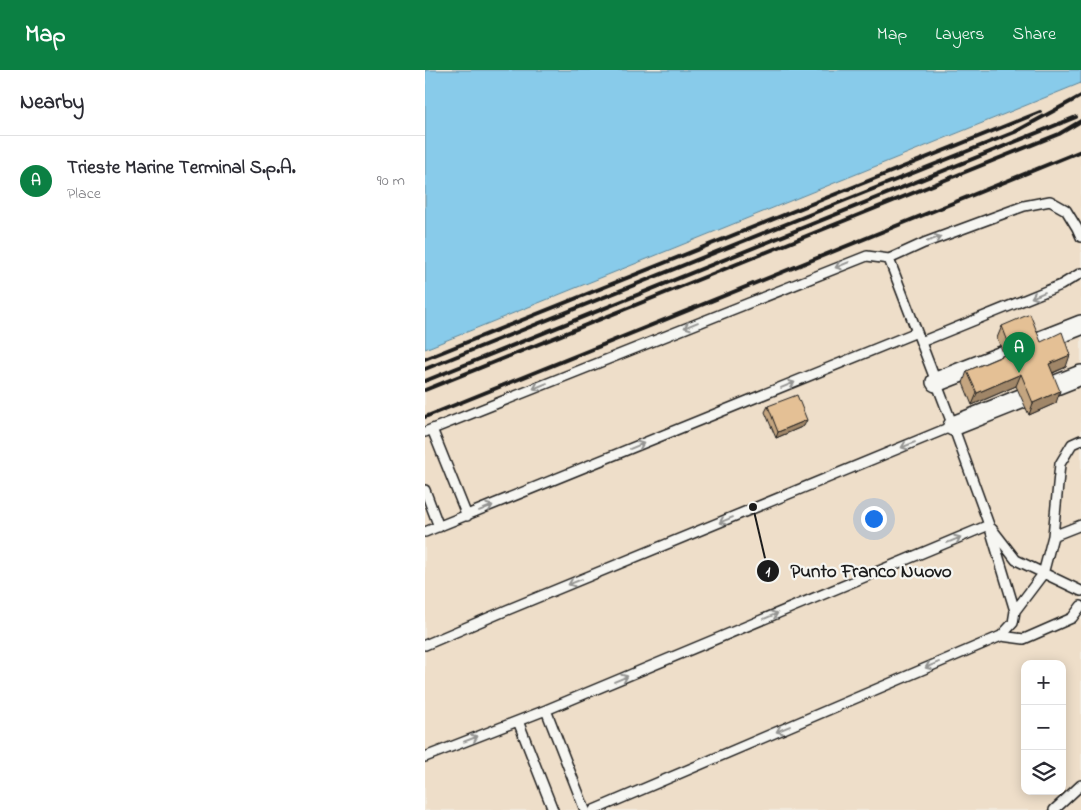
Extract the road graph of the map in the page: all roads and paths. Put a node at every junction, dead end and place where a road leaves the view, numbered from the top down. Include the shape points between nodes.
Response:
1 (1081, 237) edge
2 (889, 259) junction
3 (1081, 273) edge
4 (1081, 324) edge
5 (917, 332) junction
6 (921, 342) junction
7 (1081, 375) edge
8 (937, 382) junction
9 (953, 426) junction
10 (428, 430) edge
11 (1081, 440) edge
12 (425, 490) edge
13 (467, 516) junction
14 (989, 525) junction
15 (1081, 525) edge
16 (439, 527) junction
17 (425, 532) edge
18 (1053, 536) junction
19 (1043, 574) junction
20 (1081, 592) edge
21 (1081, 606) edge
22 (1015, 611) junction
23 (1001, 636) junction
24 (425, 645) edge
25 (546, 710) junction
26 (518, 721) junction
27 (425, 757) edge
28 (1081, 785) edge
29 (553, 810) edge
30 (585, 810) edge
31 (594, 810) edge
32 (1054, 810) edge

2 -> 1 lane via 1024,206 1050,201 1066,210
2 - 5 lane
2 -> 10 lane via 867,256
3 -> 6 lane via 1061,285
4 - 8 street
5 - 6 lane
13 -> 5 lane
6 - 8 lane
7 - 9 street
8 - 9 lane
9 - 14 lane
9 -> 24 lane
10 - 13 lane
11 - 18 lane via 1072,444 1060,464
12 - 16 lane
13 - 16 lane
14 - 19 lane via 1016,560
14 - 22 lane
25 -> 14 lane
15 - 18 lane
16 - 17 lane
18 - 19 lane
19 - 20 lane
19 - 22 lane
21 - 23 lane via 1072,618 1024,639
22 - 23 lane via 1013,623
23 -> 31 lane
25 - 26 lane
25 - 30 lane
27 -> 26 lane
26 - 29 lane
28 - 32 lane

